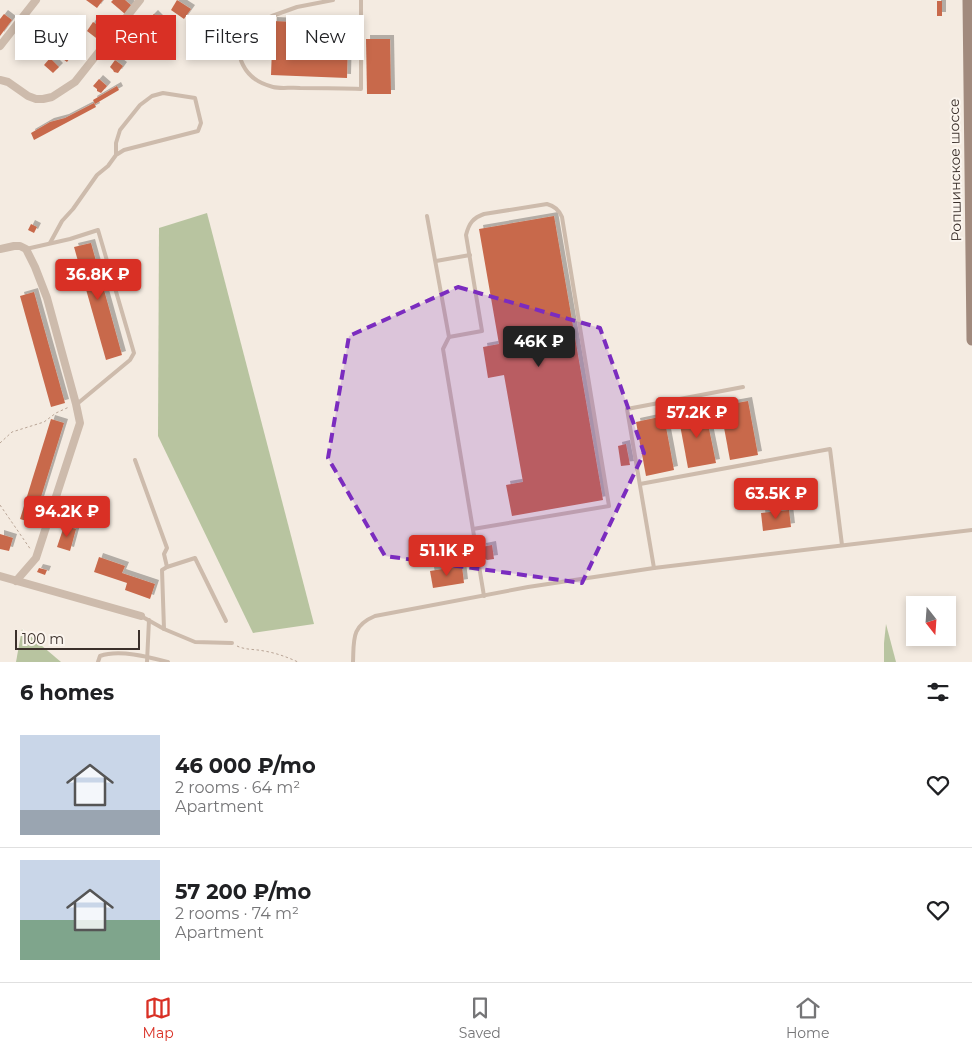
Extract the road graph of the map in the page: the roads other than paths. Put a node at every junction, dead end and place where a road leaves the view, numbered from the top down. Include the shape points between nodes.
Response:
1 (36, 0) edge
2 (140, 0) edge
3 (332, 0) edge
4 (361, 0) edge
5 (968, 0) edge
6 (0, 46) edge
7 (0, 80) edge
8 (116, 154) junction
9 (427, 216) dead end
10 (50, 244) junction
11 (0, 249) edge
12 (26, 249) junction
13 (470, 255) junction
14 (436, 261) junction
15 (972, 329) edge
16 (449, 337) junction
17 (972, 340) edge
18 (743, 387) dead end
19 (76, 404) junction
20 (135, 460) dead end
21 (640, 484) junction
22 (473, 529) junction
23 (972, 530) edge
24 (842, 545) junction
25 (168, 567) junction
26 (654, 568) junction
27 (0, 576) edge
28 (16, 581) junction
29 (484, 596) junction
30 (141, 616) joint
31 (149, 620) junction
32 (226, 621) dead end
33 (164, 628) junction
34 (232, 643) road end
35 (147, 656) junction
36 (98, 662) edge
37 (147, 662) edge
38 (168, 662) edge
39 (353, 662) edge

1 - 6 street
2 - 7 street via 75,82 52,97 36,99
3 - 4 lane via 297,7 243,28 239,47 241,60 250,76 274,87 362,88
5 - 15 main road, Ропшинское шоссе
8 - 8 lane via 198,131 201,123 195,98 163,92 152,96 140,105 120,130
8 - 10 lane via 62,222
9 - 14 lane
10 - 12 lane
10 - 19 lane via 98,230 134,354
11 - 12 street via 20,246
12 - 19 street via 44,289
13 - 14 lane
13 - 16 lane via 482,331
13 - 22 lane via 466,235 477,216 547,204 560,212 609,506
14 - 16 lane
15 - 17 main road, Ропшинское шоссе
16 - 22 lane via 443,349
18 - 21 lane via 628,409
19 - 28 street via 80,423 36,558
20 - 25 lane via 167,548 164,554
21 - 24 lane via 830,449
21 - 26 lane
22 - 29 lane
23 - 24 lane
24 - 26 lane
25 - 32 lane via 195,558
25 - 33 lane via 162,570
26 - 29 lane
27 - 28 street
28 - 30 street
29 - 39 lane via 366,620 356,632
30 - 31 lane
31 - 33 lane
31 - 35 lane
33 - 34 lane via 195,642
35 - 36 lane via 109,653 100,656
35 - 37 lane
35 - 38 lane

